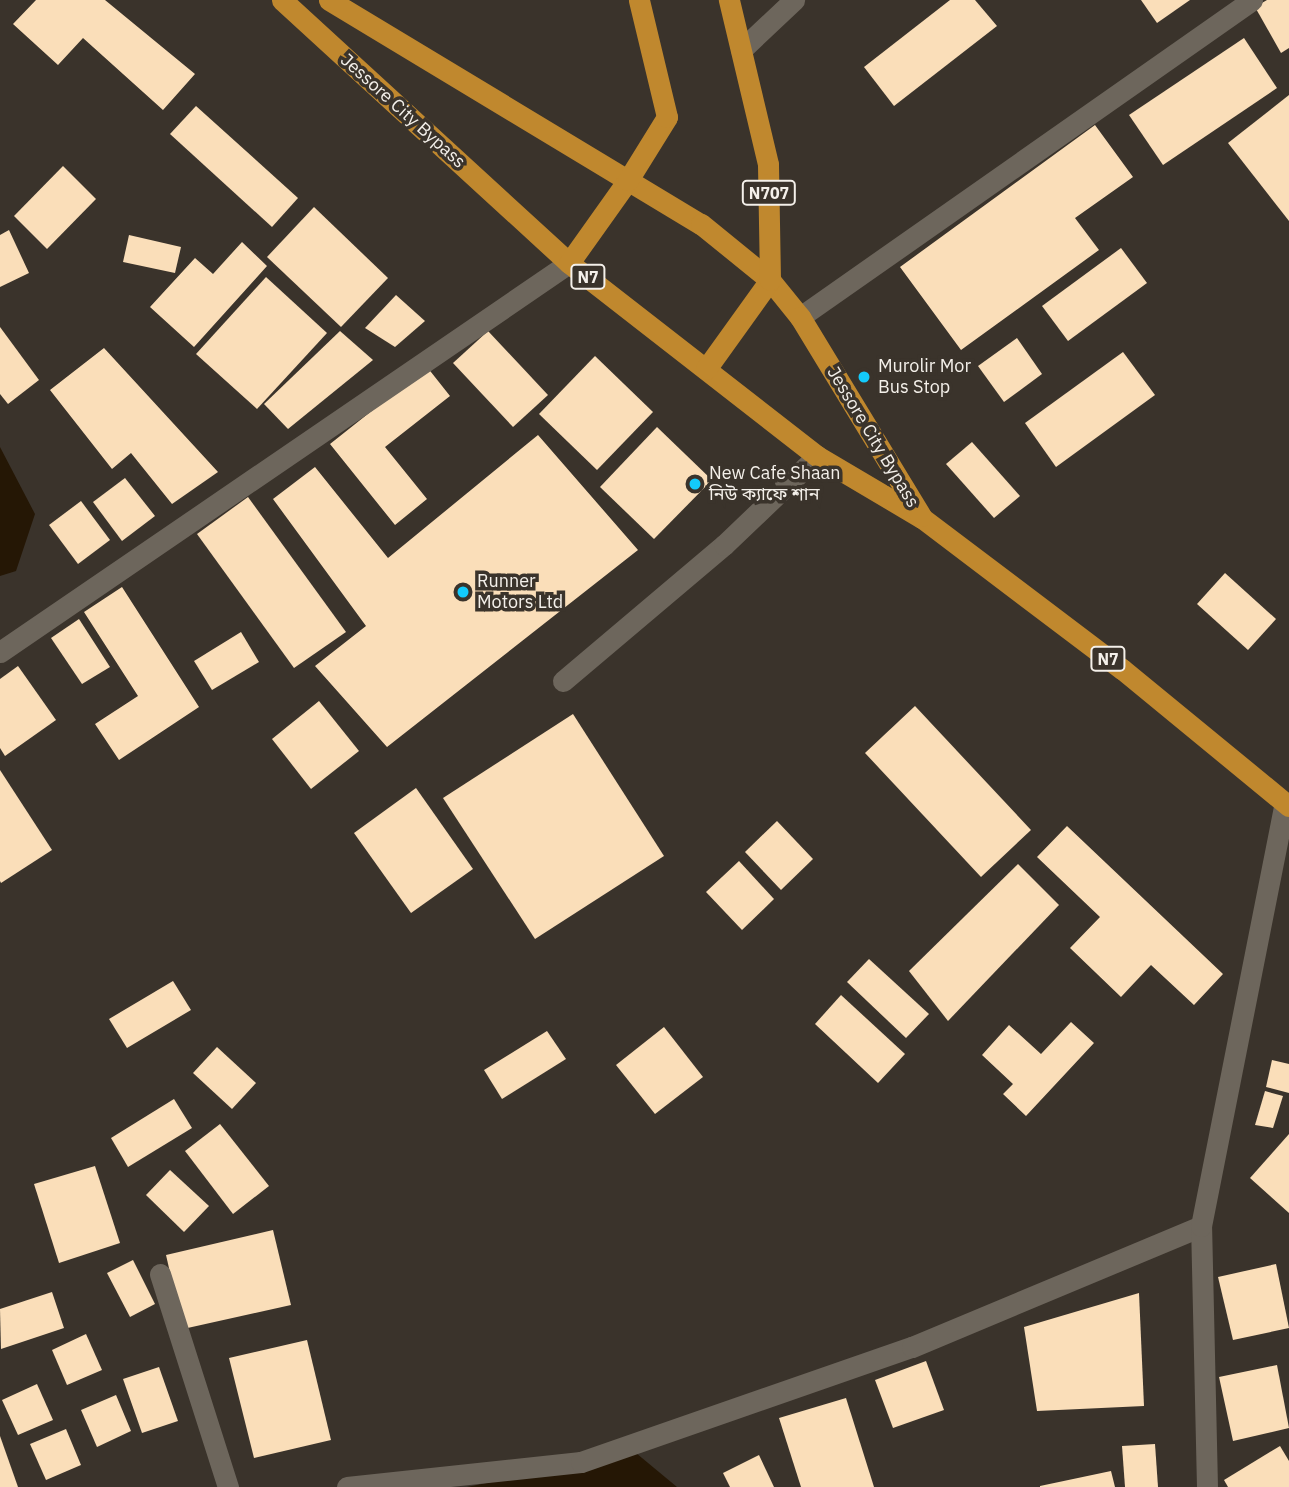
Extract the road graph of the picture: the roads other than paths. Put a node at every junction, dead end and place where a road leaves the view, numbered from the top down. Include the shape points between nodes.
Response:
1 (282, 0) edge
2 (329, 0) edge
3 (639, 0) edge
4 (729, 0) edge
5 (794, 0) edge
6 (1252, 0) edge
7 (741, 50) junction
8 (628, 180) junction
9 (569, 263) junction
10 (770, 280) junction
11 (800, 317) junction
12 (706, 369) junction
13 (817, 456) junction
14 (922, 518) junction
15 (0, 652) edge
16 (563, 681) dead end
17 (1287, 804) edge
18 (1201, 1226) junction
19 (160, 1274) dead end
20 (228, 1487) edge
21 (347, 1487) edge
22 (1207, 1487) edge

1 - 9 highway, Jessore City Bypass / N7
2 - 8 highway, Jessore City Bypass / N7
3 - 8 highway via 667,117
4 - 7 highway, N707
5 - 7 street
6 - 11 street
7 - 10 highway, N707 via 768,164
8 - 9 highway
8 - 10 highway, Jessore City Bypass / N7 via 701,224
9 - 12 highway, Jessore City Bypass / N7
9 - 15 street
10 - 11 highway, Jessore City Bypass / N7
10 - 12 highway
11 - 14 highway, Jessore City Bypass / N7
12 - 13 highway, Jessore City Bypass / N7
13 - 14 highway, Jessore City Bypass / N7
13 - 16 street via 724,545
14 - 17 highway, N7 via 1122,669
17 - 18 street
18 - 21 street via 912,1348 580,1462
18 - 22 street
19 - 20 street

